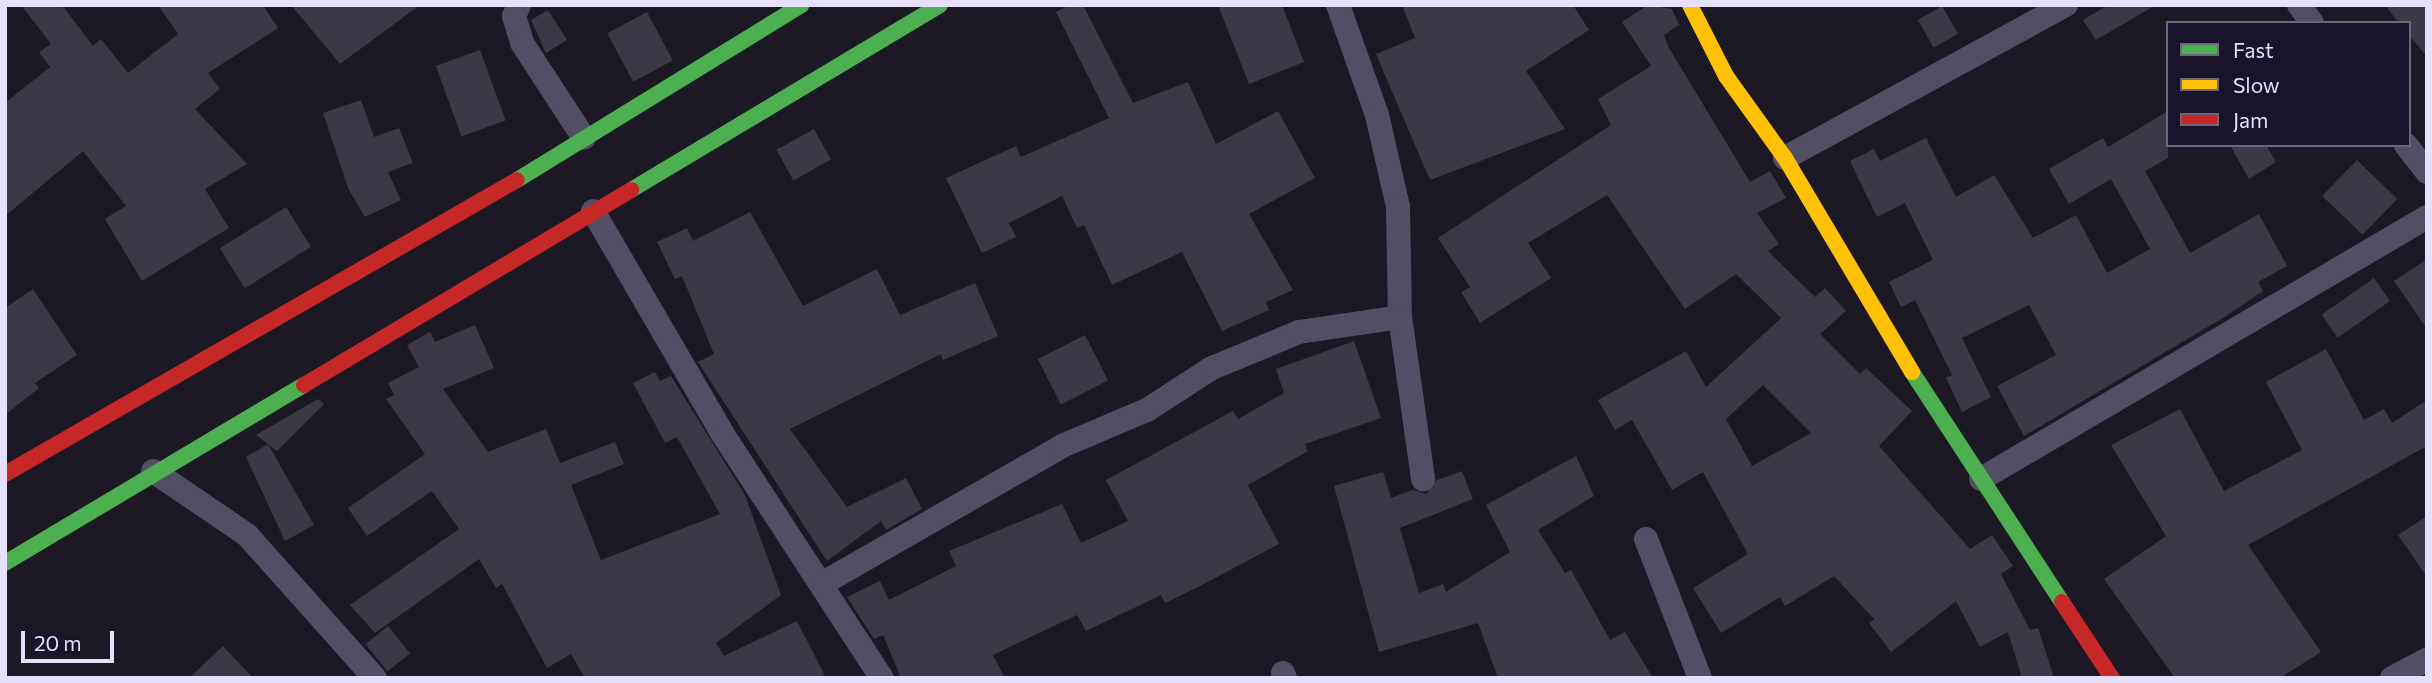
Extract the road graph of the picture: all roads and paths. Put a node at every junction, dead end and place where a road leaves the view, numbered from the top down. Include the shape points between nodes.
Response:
1 (519, 5) edge
2 (801, 5) edge
3 (940, 5) edge
4 (1338, 5) edge
5 (1690, 5) edge
6 (2066, 5) edge
7 (2299, 5) edge
8 (2311, 21) edge
9 (584, 138) junction
10 (2408, 147) edge
11 (1785, 158) junction
12 (2427, 172) edge
13 (593, 211) junction
14 (2427, 216) edge
15 (1400, 317) junction
16 (153, 471) junction
17 (5, 474) edge
18 (1423, 479) dead end
19 (1981, 479) junction
20 (1646, 539) dead end
21 (5, 563) edge
22 (825, 582) junction
23 (2427, 659) edge
24 (376, 678) edge
25 (882, 678) edge
26 (1700, 678) edge
27 (2112, 678) edge
28 (2392, 678) edge

1 - 9 street via 514,16 522,43
2 - 9 street
3 - 13 street
4 - 15 street via 1377,115 1398,207
5 - 11 street via 1726,76
6 - 11 street
7 - 8 street
9 - 17 street
10 - 12 street
11 - 19 street
13 - 16 street
13 - 22 street via 722,433
14 - 19 street
15 - 18 street
15 - 22 street via 1299,332 1212,368 1147,410 1062,446
16 - 21 street
16 - 24 street via 247,535
19 - 27 street
20 - 26 street
22 - 25 street
23 - 28 street

